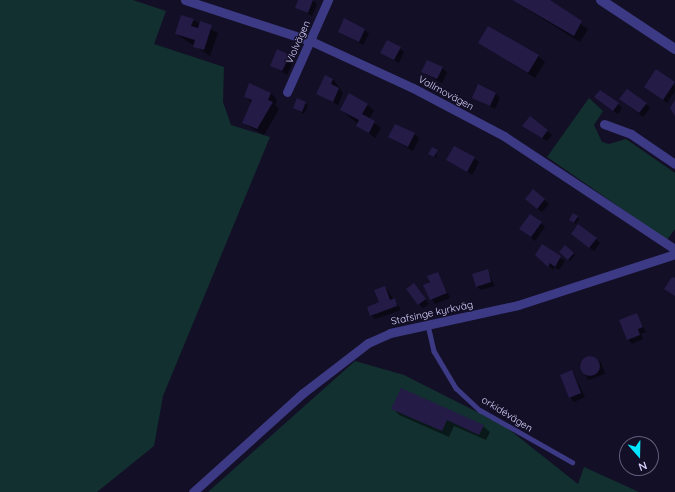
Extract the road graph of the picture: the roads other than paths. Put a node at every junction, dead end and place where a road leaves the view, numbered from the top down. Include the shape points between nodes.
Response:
1 (185, 0) edge
2 (328, 0) edge
3 (601, 0) edge
4 (311, 41) junction
5 (675, 49) edge
6 (287, 92) dead end
7 (604, 124) dead end
8 (675, 164) edge
9 (675, 248) edge
10 (675, 254) edge
11 (427, 324) junction
12 (572, 462) dead end
13 (193, 492) edge

1 - 4 street, Vallmovägen
2 - 4 street, Violvägen
3 - 5 street
4 - 6 street, Violvägen
4 - 9 street, Vallmovägen via 504,136
7 - 8 street via 631,134
10 - 11 street, Stafsinge kyrkväg via 518,305
11 - 12 lane, orkidévägen via 434,351 456,388 480,410
11 - 13 street, Stafsinge kyrkväg via 390,333 342,361

